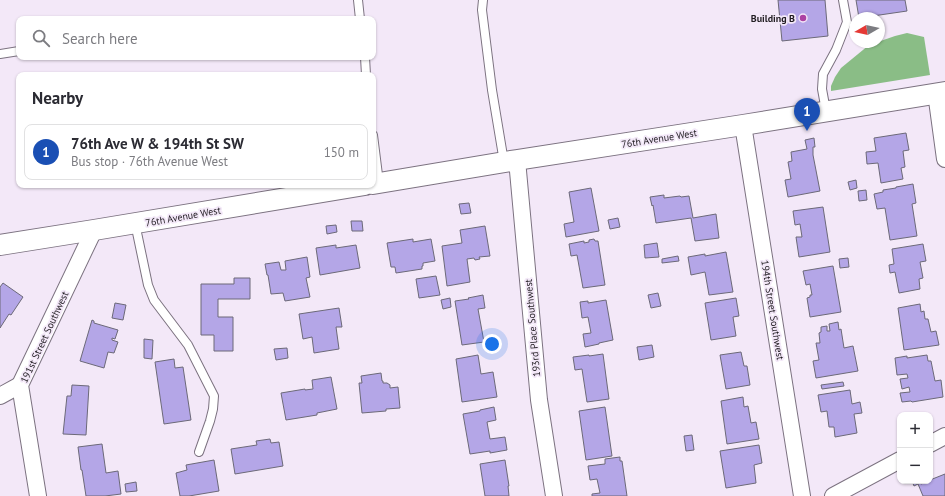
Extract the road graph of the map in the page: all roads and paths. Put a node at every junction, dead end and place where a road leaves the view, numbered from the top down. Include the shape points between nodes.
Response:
1 (358, 0) edge
2 (483, 0) edge
3 (843, 0) edge
4 (360, 16) edge
5 (16, 52) edge
6 (0, 54) edge
7 (365, 60) edge
8 (366, 72) edge
9 (940, 92) edge
10 (826, 112) junction
11 (743, 125) junction
12 (945, 159) edge
13 (511, 161) junction
14 (376, 183) edge
15 (348, 188) edge
16 (135, 223) junction
17 (94, 230) junction
18 (0, 245) edge
19 (20, 385) junction
20 (0, 396) edge
21 (945, 436) edge
22 (933, 442) edge
23 (198, 452) dead end
24 (897, 462) edge
25 (38, 496) edge
26 (554, 496) edge
27 (802, 496) edge
28 (833, 496) edge

1 - 4 lane
2 - 13 lane via 492,90
3 - 10 lane via 847,22 823,74 822,89
5 - 6 lane
7 - 8 lane
9 - 10 street, 76th Avenue West
9 - 12 street
10 - 11 street, 76th Avenue West
11 - 13 street, 76th Avenue West
11 - 27 street, 194th Street Southwest
13 - 14 street, 76th Avenue West
13 - 26 street, 193rd Place Southwest via 539,400
15 - 16 street, 76th Avenue West
16 - 17 street, 76th Avenue West
16 - 23 lane via 148,285 154,300 188,345 214,396 210,421
17 - 18 street, 76th Avenue West
17 - 19 street, 191st Street Southwest
19 - 20 street
19 - 25 street, 191st Street Southwest
21 - 22 street
24 - 28 street

